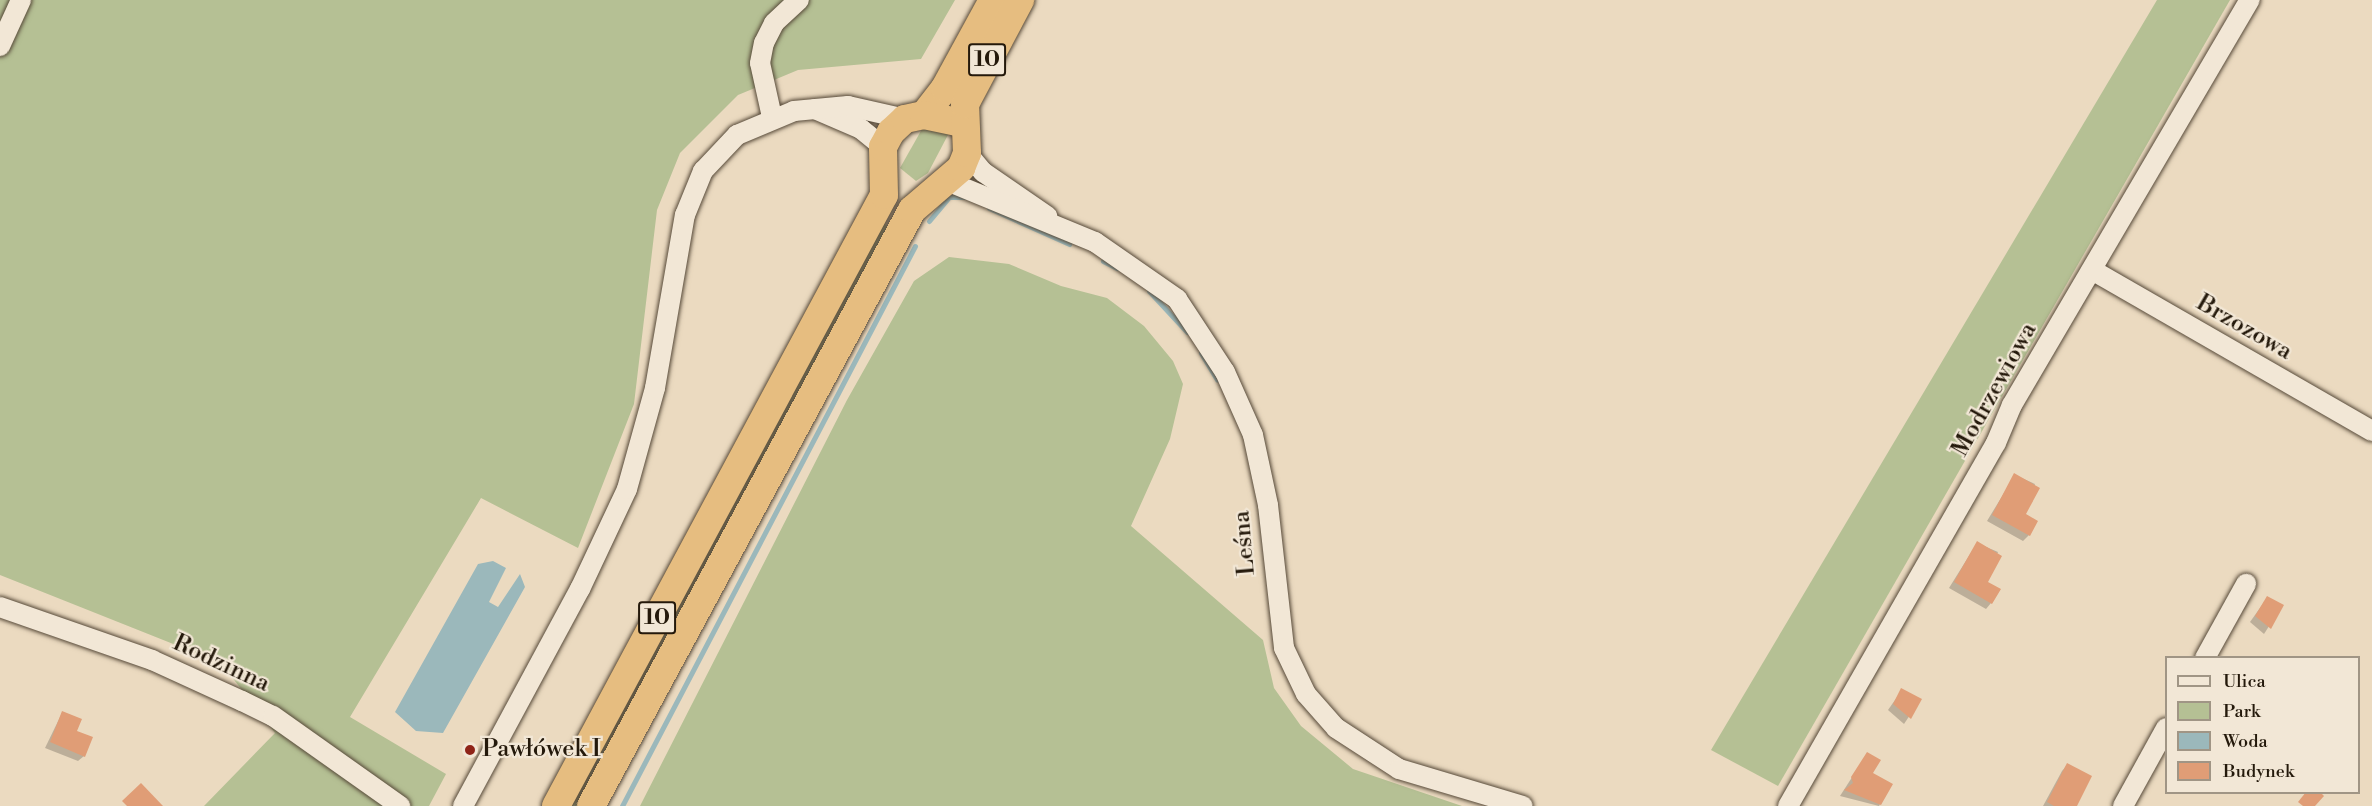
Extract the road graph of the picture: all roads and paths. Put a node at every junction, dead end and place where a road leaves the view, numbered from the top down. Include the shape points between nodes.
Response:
1 (21, 0) edge
2 (799, 0) edge
3 (993, 0) edge
4 (1020, 0) edge
5 (2250, 0) edge
6 (0, 46) edge
7 (815, 109) junction
8 (772, 117) junction
9 (915, 117) junction
10 (963, 123) junction
11 (883, 147) junction
12 (967, 153) junction
13 (886, 176) junction
14 (939, 185) junction
15 (1054, 221) junction
16 (2092, 270) junction
17 (2372, 431) edge
18 (2246, 584) dead end
19 (0, 607) edge
20 (2206, 656) edge
21 (2165, 730) edge
22 (400, 806) edge
23 (463, 806) edge
24 (556, 806) edge
25 (591, 806) edge
26 (1523, 806) edge
27 (1788, 806) edge
28 (2123, 806) edge

1 - 6 street
2 - 8 street via 774,23 764,43 760,63
3 - 9 highway, 10 via 945,88
4 - 10 highway, 10 via 965,104
5 - 16 street, Modrzewiowa
7 - 8 street
7 - 9 street via 848,106
7 - 11 street via 861,129
8 - 23 street via 724,146 696,186 676,254 655,388 627,489 580,589
9 - 10 highway
9 - 11 highway, 10
10 - 12 highway, 10
11 - 13 highway, 10
12 - 14 highway, 10
12 - 15 street, Leśna via 983,172
13 - 14 highway via 910,189
13 - 24 highway, 10 via 884,195
14 - 15 street, Leśna
14 - 25 highway, 10 via 912,210
15 - 26 street, Leśna via 1148,274 1177,299 1225,372 1258,458 1268,505 1276,612 1284,648 1306,694 1351,740 1399,770
16 - 17 street, Brzozowa
16 - 27 street, Modrzewiowa
18 - 20 street
19 - 22 street, Rodzinna via 152,660 273,716
21 - 28 street

